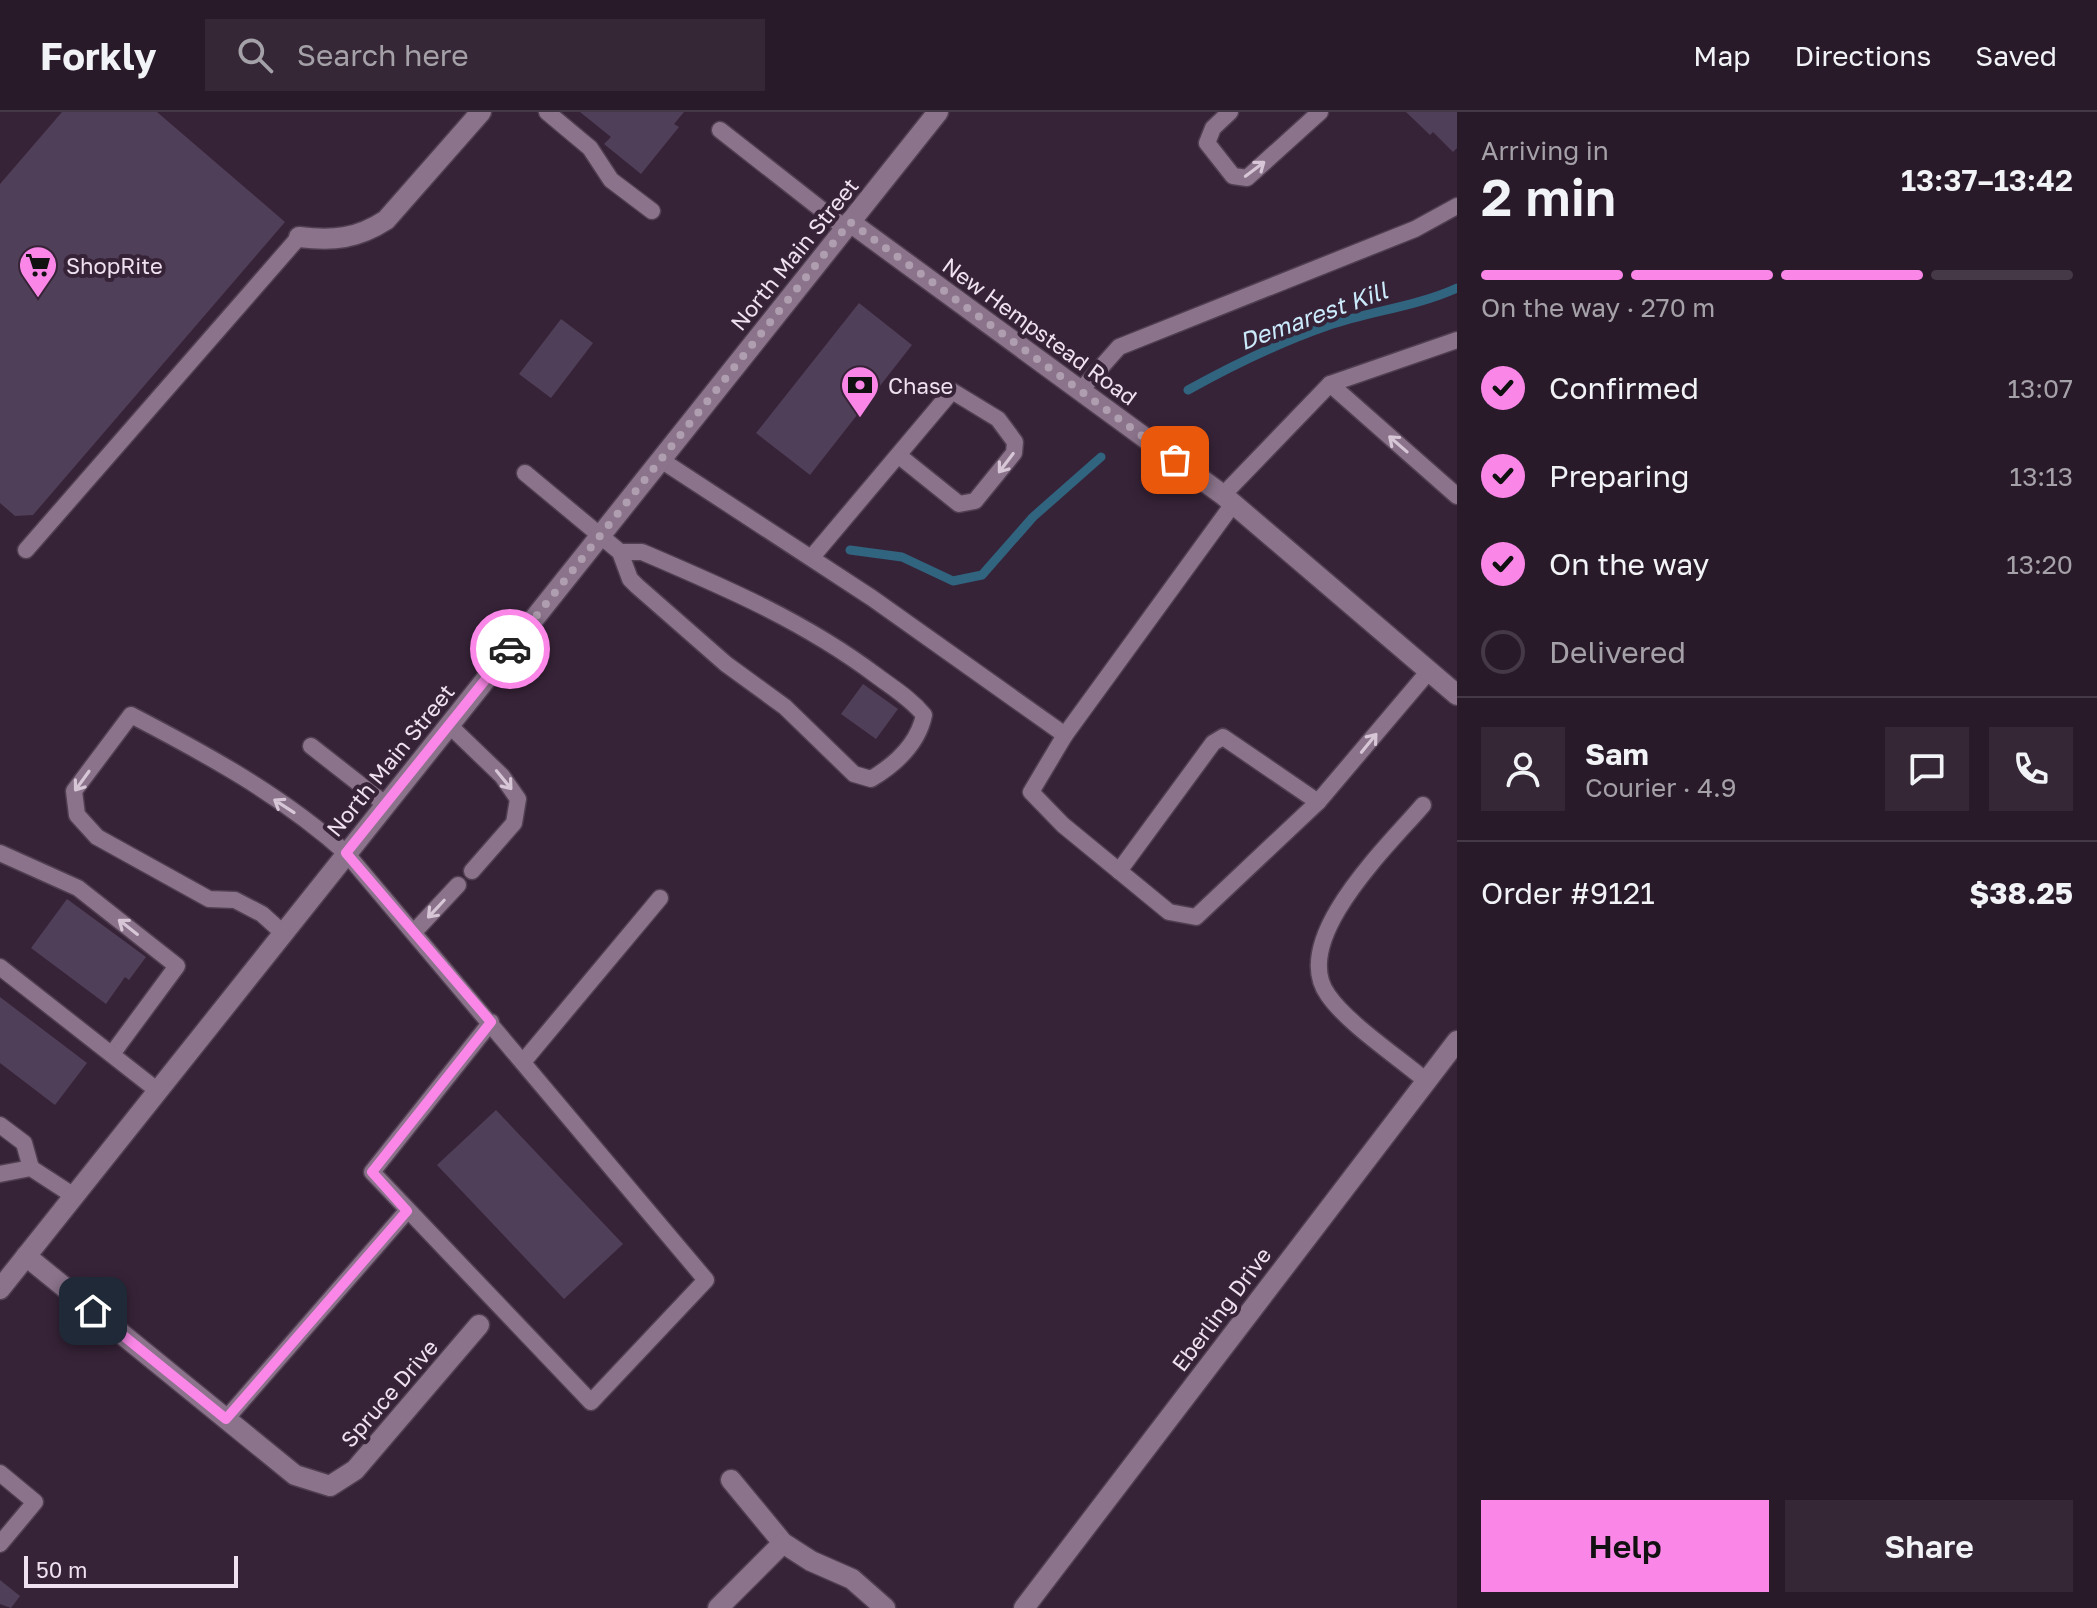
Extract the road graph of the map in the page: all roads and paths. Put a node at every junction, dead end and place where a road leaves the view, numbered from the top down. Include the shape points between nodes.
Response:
1 (481, 112) edge
2 (547, 112) edge
3 (938, 112) edge
4 (1230, 112) edge
5 (1320, 112) edge
6 (720, 130) dead end
7 (1457, 206) edge
8 (652, 211) dead end
9 (848, 225) junction
10 (299, 237) joint
11 (1457, 340) edge
12 (1330, 384) junction
13 (1080, 391) junction
14 (898, 455) junction
15 (661, 460) junction
16 (525, 473) dead end
17 (1457, 496) edge
18 (1228, 500) junction
19 (601, 535) junction
20 (26, 550) dead end
21 (620, 552) junction
22 (812, 557) junction
23 (1429, 671) junction
24 (1457, 695) edge
25 (449, 725) junction
26 (1065, 735) junction
27 (311, 746) dead end
28 (1318, 802) junction
29 (385, 804) junction
30 (1423, 805) dead end
31 (0, 853) edge
32 (346, 853) junction
33 (472, 871) dead end
34 (1119, 871) junction
35 (458, 885) dead end
36 (660, 898) dead end
37 (414, 932) junction
38 (283, 933) junction
39 (0, 967) edge
40 (491, 1022) junction
41 (1457, 1041) edge
42 (112, 1054) junction
43 (523, 1062) junction
44 (1425, 1080) junction
45 (158, 1091) junction
46 (0, 1125) edge
47 (31, 1168) junction
48 (0, 1174) edge
49 (74, 1196) junction
50 (407, 1211) junction
51 (26, 1256) junction
52 (2, 1283) edge
53 (479, 1325) dead end
54 (226, 1419) junction
55 (0, 1473) edge
56 (731, 1480) dead end
57 (783, 1543) junction
58 (0, 1544) edge
59 (718, 1608) edge
60 (885, 1608) edge
61 (1024, 1608) edge

1 - 10 street via 386,220 346,239
2 - 8 lane via 590,148 611,180
3 - 9 street, North Main Street
4 -> 5 lane via 1213,128 1207,143 1233,176 1247,178
6 - 9 lane
7 - 13 lane via 1415,229 1119,347
9 - 13 street, New Hempstead Road
9 - 15 street, North Main Street
10 - 20 lane
11 - 12 lane
17 -> 12 lane
12 - 18 lane
13 - 18 street, New Hempstead Road
14 -> 14 lane via 952,391 998,419 1015,442 1014,453 975,501 959,504
14 - 22 lane
15 - 19 street, North Main Street
15 - 22 lane
16 - 19 lane
18 - 23 street, New Hempstead Road
18 - 26 lane
19 - 21 lane
19 - 25 street, North Main Street
21 - 21 lane via 637,586 726,664 785,707 854,774 871,779 884,771 921,729 924,715 916,705 783,615 642,552
22 - 26 lane
23 - 24 street, New Hempstead Road
28 -> 23 lane
25 - 29 street, North Main Street
25 -> 33 lane via 518,799 514,823
26 - 34 lane via 1031,792
27 - 29 lane
28 - 34 lane via 1196,917 1169,912
28 - 34 lane via 1223,737 1213,743
29 - 32 street, North Main Street
30 - 44 lane via 1338,906 1319,949 1317,971 1327,995
42 -> 31 lane via 177,966 78,888
32 - 37 lane
32 - 38 street, North Main Street
32 -> 38 lane via 321,829 210,756 131,715 74,791 77,815 97,837 209,899 235,900
35 -> 37 lane
36 - 43 lane
37 - 40 lane
38 - 45 street, North Main Street
39 - 42 lane
40 - 43 lane
40 - 50 lane via 372,1172
41 - 44 street, Eberling Drive
42 - 45 lane
43 - 50 lane via 706,1280 591,1402
44 - 61 street, Eberling Drive
45 - 49 street, North Main Street
46 - 47 lane via 24,1143
47 - 48 lane
47 - 49 lane
49 - 51 street, North Main Street
50 - 54 lane
51 - 52 street, North Main Street
51 - 54 street, Spruce Drive
53 - 54 street, Spruce Drive via 355,1470 330,1486 295,1475
55 - 58 lane via 35,1502
56 - 57 street
57 - 59 street
57 - 60 street via 852,1579

